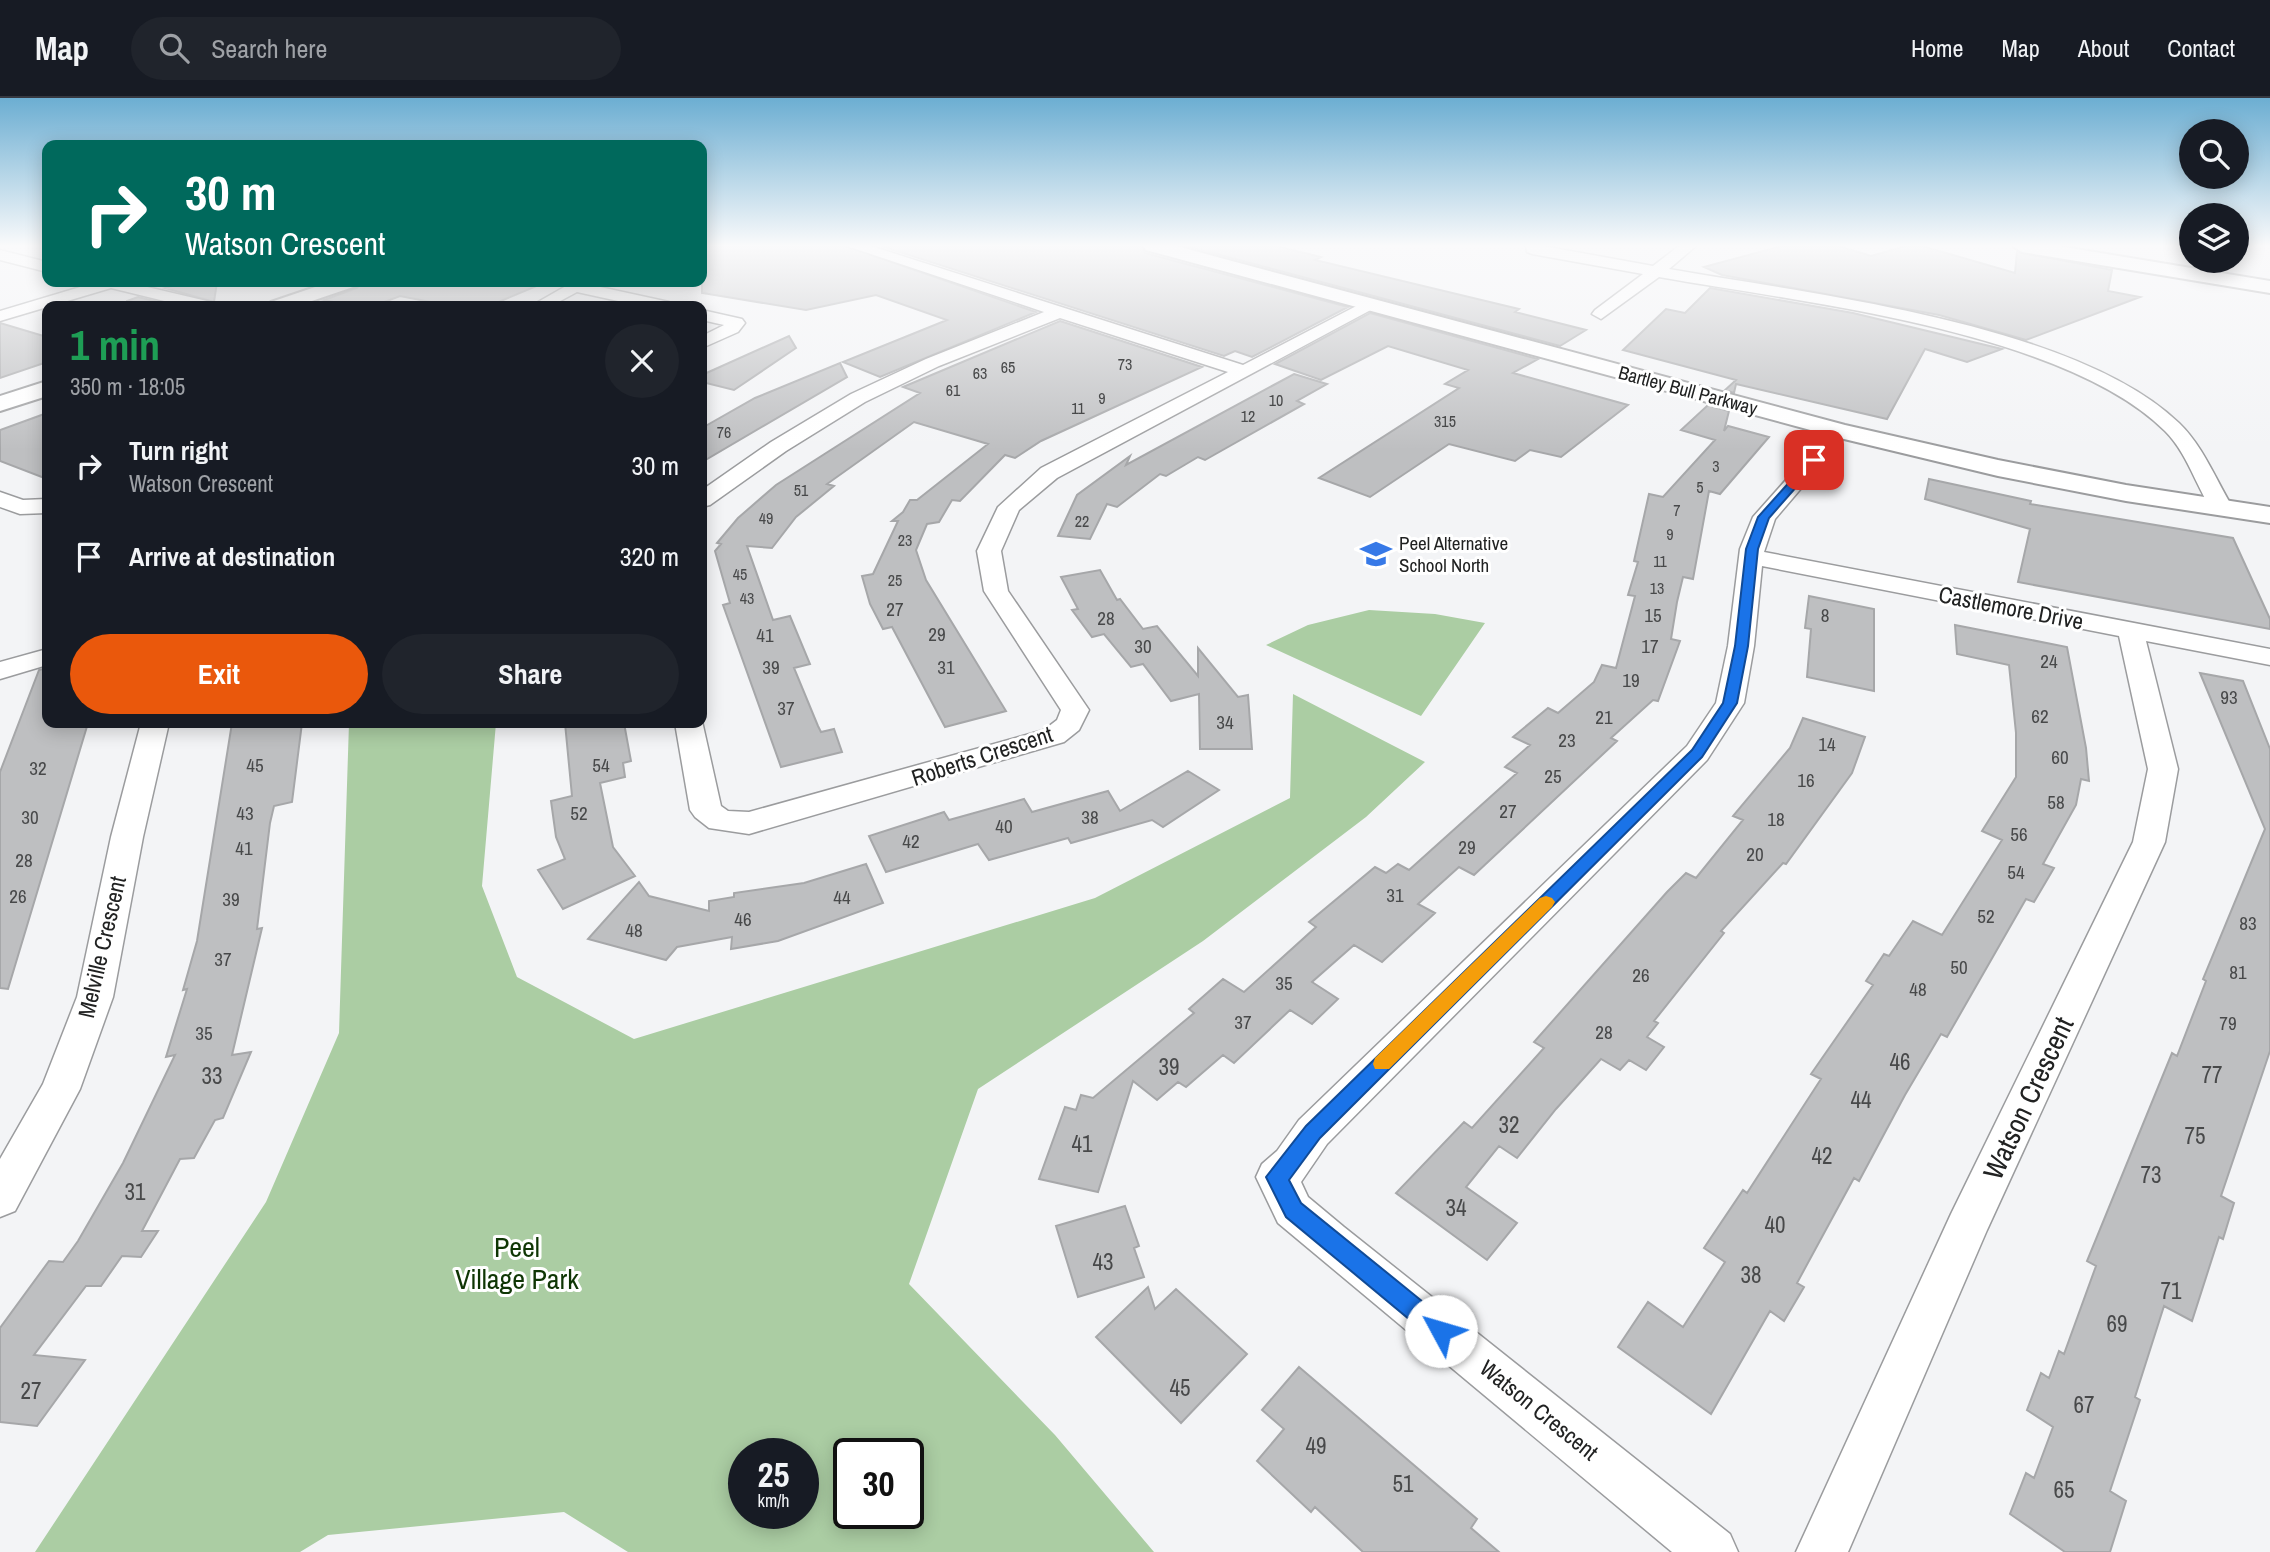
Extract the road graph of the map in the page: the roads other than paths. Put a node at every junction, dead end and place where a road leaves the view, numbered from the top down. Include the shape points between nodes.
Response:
1 (1055, 314) edge
2 (1066, 314) edge
3 (1355, 314) edge
4 (1405, 314) edge
5 (1887, 314) edge
6 (707, 316) edge
7 (707, 340) edge
8 (1243, 371) junction
9 (42, 390) edge
10 (0, 404) edge
11 (1840, 431) junction
12 (707, 496) edge
13 (0, 499) edge
14 (42, 506) edge
15 (2222, 508) junction
16 (2270, 515) edge
17 (1753, 557) junction
18 (2131, 631) junction
19 (2270, 657) edge
20 (42, 658) edge
21 (0, 671) edge
22 (154, 728) edge
23 (690, 728) edge
24 (0, 1198) edge
25 (1712, 1552) edge
26 (1822, 1552) edge

1 - 12 street via 859,398 757,459
2 - 8 street
3 - 8 street, Roberts Crescent
4 - 11 street, Bartley Bull Parkway
5 - 15 street via 1936,323 2052,359 2134,399 2173,428
6 - 7 street via 736,323
8 - 23 street, Roberts Crescent via 1049,473 1009,507 989,551 996,591 1075,710 1069,724 1054,736 749,824 720,821 706,810
9 - 10 street
11 - 15 street, Bartley Bull Parkway via 1998,468
11 - 17 street, Watson Crescent via 1764,517
13 - 14 street via 20,507
15 - 16 street, Bartley Bull Parkway
17 - 18 street, Castlemore Drive
17 - 25 street, Watson Crescent via 1730,703 1697,753 1313,1132 1292,1164 1277,1177 1293,1210
18 - 19 street, Castlemore Drive
18 - 26 street, Watson Crescent via 2163,769 2149,842 1966,1228
20 - 21 street
22 - 24 street, Melville Crescent via 95,997 61,1089

